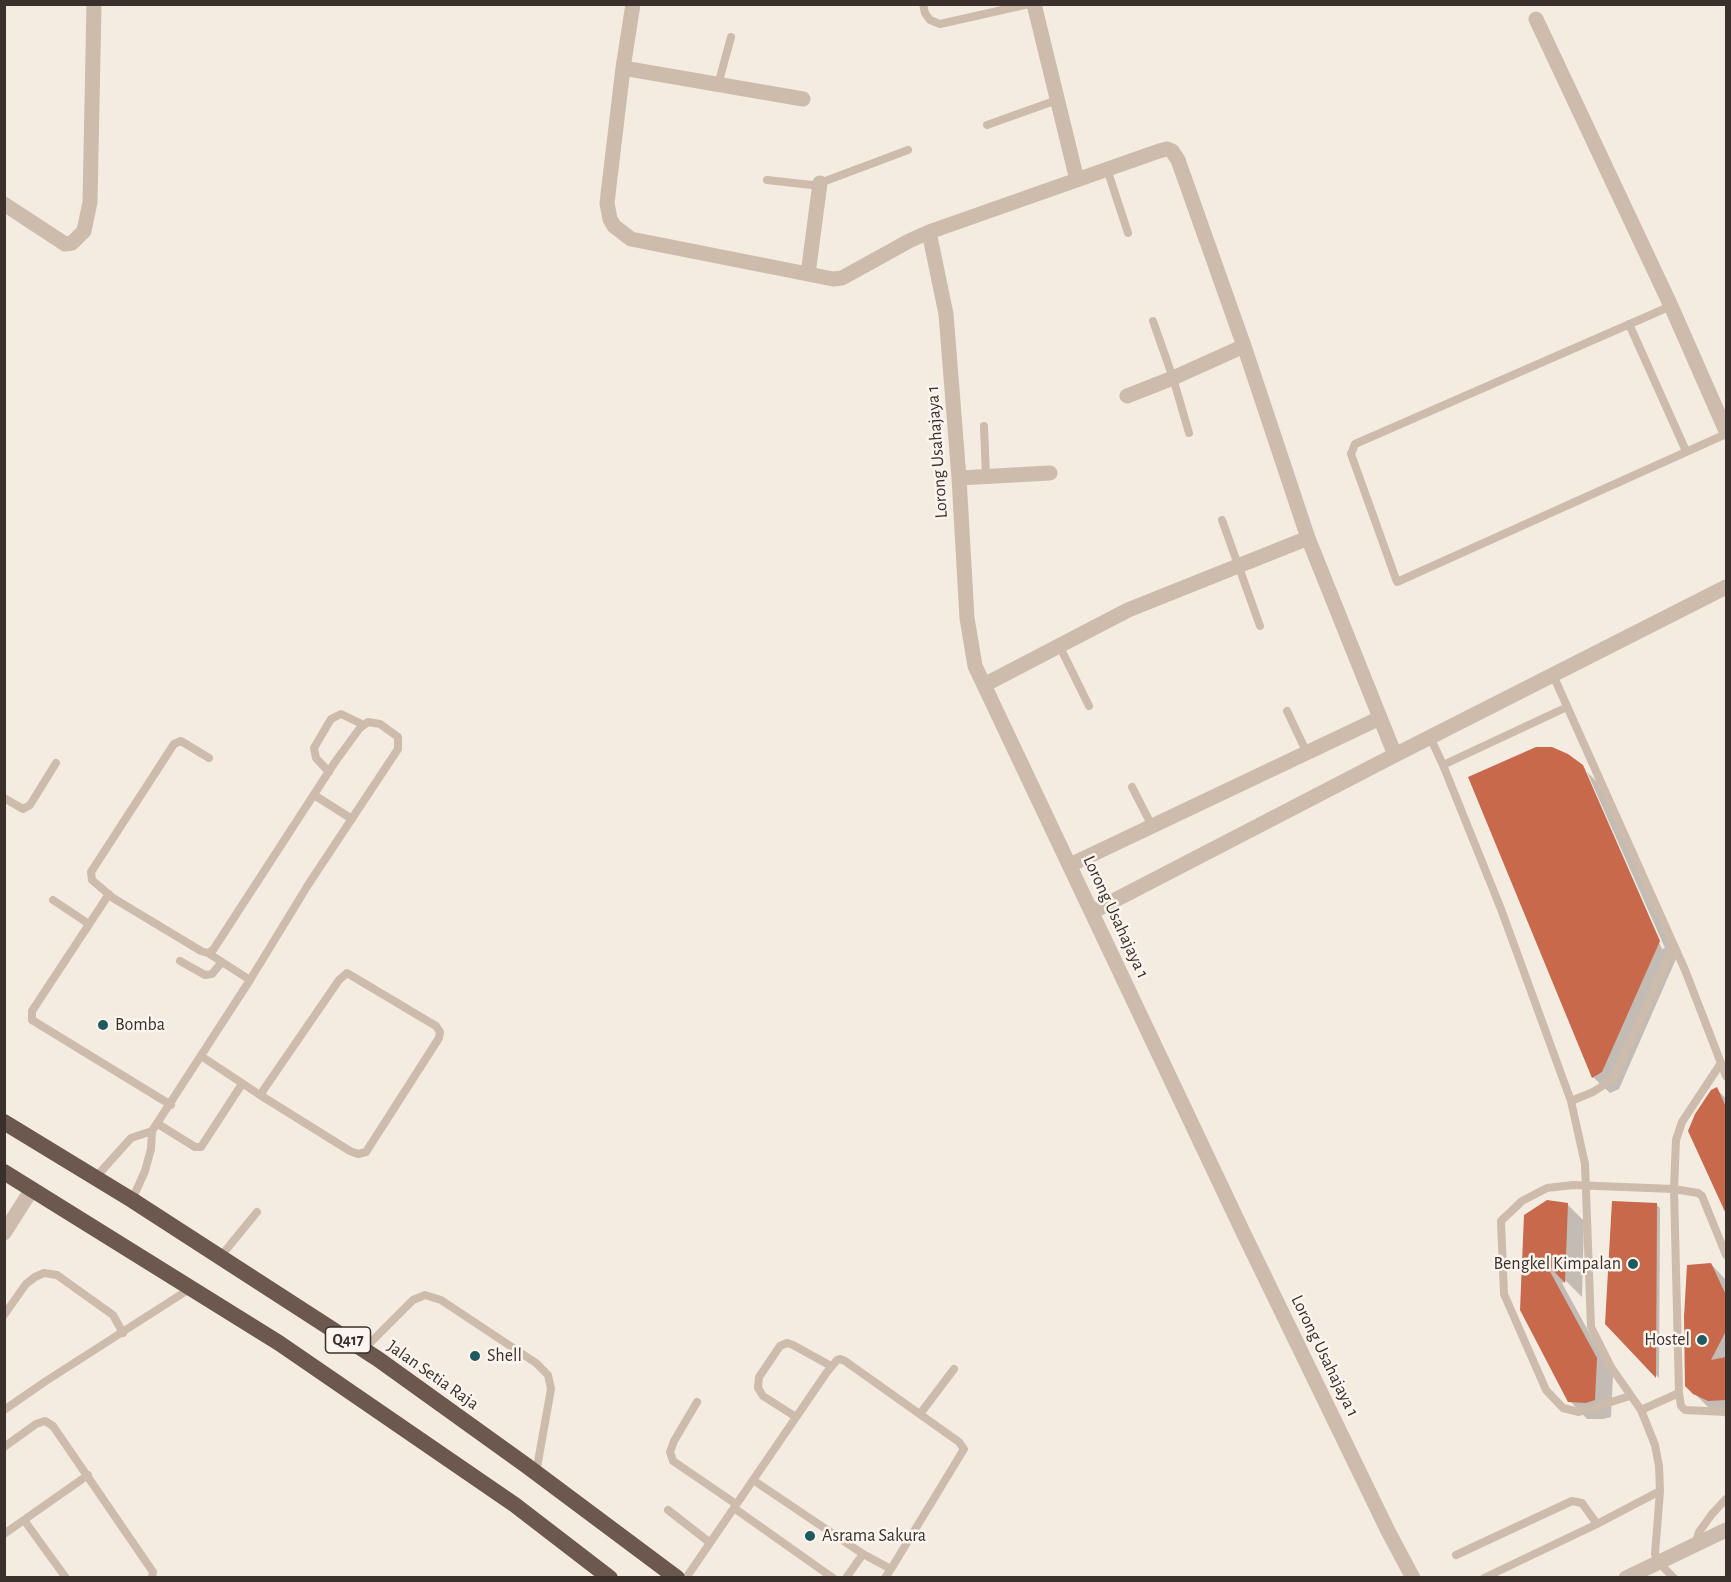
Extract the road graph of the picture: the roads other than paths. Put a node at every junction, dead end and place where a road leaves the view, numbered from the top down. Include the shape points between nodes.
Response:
1 (94, 4) edge
2 (633, 4) edge
3 (923, 4) edge
4 (1031, 4) edge
5 (1536, 19) dead end
6 (731, 37) dead end
7 (623, 68) junction
8 (718, 85) junction
9 (803, 99) dead end
10 (1057, 100) junction
11 (987, 124) dead end
12 (908, 150) dead end
13 (1107, 169) junction
14 (767, 180) dead end
15 (1077, 180) junction
16 (820, 183) junction
17 (4, 204) edge
18 (929, 232) junction
19 (1128, 233) dead end
20 (808, 274) junction
21 (1671, 306) junction
22 (1153, 321) dead end
23 (1629, 324) junction
24 (1244, 346) junction
25 (1173, 378) junction
26 (1127, 396) dead end
27 (984, 426) dead end
28 (1726, 432) edge
29 (1189, 434) dead end
30 (1686, 451) junction
31 (1050, 473) dead end
32 (986, 477) junction
33 (959, 478) junction
34 (1222, 520) dead end
35 (1308, 538) junction
36 (1239, 567) junction
37 (1726, 587) edge
38 (1260, 626) dead end
39 (1059, 645) junction
40 (1553, 675) junction
41 (984, 685) junction
42 (1089, 706) dead end
43 (1567, 707) junction
44 (1287, 711) dead end
45 (1380, 718) junction
46 (364, 726) junction
47 (1430, 737) junction
48 (1307, 753) junction
49 (1395, 755) junction
50 (209, 758) dead end
51 (56, 763) dead end
52 (1443, 765) junction
53 (328, 772) junction
54 (1132, 787) dead end
55 (314, 795) junction
56 (4, 798) edge
57 (352, 819) junction
58 (1152, 826) junction
59 (1070, 865) junction
60 (109, 894) junction
61 (53, 900) dead end
62 (1092, 912) junction
63 (89, 924) junction
64 (1674, 946) junction
65 (208, 953) junction
66 (180, 961) dead end
67 (222, 962) junction
68 (249, 980) junction
69 (201, 1056) junction
70 (1721, 1063) junction
71 (1726, 1076) edge
72 (242, 1084) junction
73 (260, 1095) junction
74 (1571, 1101) junction
75 (171, 1105) junction
76 (4, 1122) edge
77 (155, 1127) junction
78 (4, 1172) edge
79 (96, 1177) junction
80 (1586, 1186) junction
81 (32, 1189) junction
82 (1674, 1189) junction
83 (132, 1200) junction
84 (257, 1212) dead end
85 (4, 1233) edge
86 (1726, 1255) edge
87 (220, 1256) junction
88 (191, 1288) junction
89 (4, 1315) edge
90 (123, 1333) junction
91 (363, 1350) junction
92 (831, 1366) junction
93 (954, 1370) dead end
94 (1679, 1394) junction
95 (1630, 1396) junction
96 (697, 1402) dead end
97 (4, 1410) edge
98 (1641, 1410) junction
99 (1726, 1412) edge
100 (920, 1414) junction
101 (796, 1418) junction
102 (4, 1447) edge
103 (536, 1473) junction
104 (88, 1475) junction
105 (753, 1480) junction
106 (1660, 1491) junction
107 (1726, 1499) edge
108 (735, 1506) junction
109 (668, 1510) dead end
110 (24, 1520) junction
111 (1597, 1524) junction
112 (1726, 1530) edge
113 (4, 1534) edge
114 (710, 1542) junction
115 (1695, 1545) junction
116 (863, 1554) junction
117 (1456, 1555) dead end
118 (1658, 1562) junction
119 (891, 1569) junction
120 (66, 1578) edge
121 (152, 1578) edge
122 (610, 1578) edge
123 (677, 1578) edge
124 (686, 1578) edge
125 (833, 1578) edge
126 (846, 1578) edge
127 (885, 1578) edge
128 (1413, 1578) edge
129 (1484, 1578) edge
130 (1626, 1578) edge
131 (1674, 1578) edge

1 - 17 street via 90,202 84,231 72,243 65,244
2 - 7 street
3 - 4 lane via 930,20 940,24
4 - 10 street
5 - 21 street
6 - 8 lane
7 - 8 street
7 - 20 street via 607,203 614,226 631,239
8 - 9 street
10 - 11 lane
10 - 15 street
12 - 16 lane
13 - 15 street
13 - 19 lane
13 - 24 street via 1167,149 1175,154
14 - 16 lane
15 - 18 street
16 - 20 street
18 - 20 street via 842,278
18 - 33 street, Lorong Usahajaya 1 via 946,314
21 - 23 lane
21 - 28 street
22 - 25 lane
23 - 30 lane
23 - 30 lane via 1355,444 1351,454 1397,582
24 - 25 street
24 - 35 street
25 - 26 street
25 - 29 lane
27 - 32 lane
28 - 30 lane
31 - 32 street
32 - 33 street
33 - 41 street, Lorong Usahajaya 1 via 967,618 975,666
34 - 36 lane
35 - 36 street
35 - 45 street
36 - 38 lane
36 - 39 street via 1128,610
37 - 40 street
39 - 41 street
39 - 42 lane
40 - 43 lane
40 - 47 street
41 - 59 street, Lorong Usahajaya 1
43 - 52 lane
43 - 64 lane
44 - 48 lane
45 - 48 street
45 - 49 street
46 - 53 lane
46 - 53 lane via 341,714 331,719 314,748 316,758
46 - 57 lane via 368,722 387,727 398,737 398,749
47 - 49 street
47 - 52 lane
48 - 58 street
49 - 62 street
50 - 60 lane via 181,741 174,744 91,872 92,880
51 - 56 lane via 30,805 23,809
52 - 74 lane
53 - 55 lane
54 - 58 lane
55 - 57 lane
55 - 65 lane
57 - 68 lane
58 - 59 street
59 - 62 street, Lorong Usahajaya 1
60 - 63 lane
60 - 65 lane
61 - 63 lane
62 - 128 street, Lorong Usahajaya 1
63 - 75 lane via 32,1011 32,1020
64 - 70 lane
64 - 74 lane via 1613,1079
65 - 67 lane
66 - 67 lane via 205,975 212,974
67 - 68 lane
68 - 69 lane
69 - 72 lane
69 - 75 lane
70 - 71 lane
70 - 82 lane via 1682,1122 1676,1140
72 - 73 lane
72 - 77 lane via 201,1148
73 - 73 lane via 350,1151 366,1152 440,1032 346,973
74 - 80 lane via 1586,1164
75 - 77 lane
76 - 79 highway, Jalan Setia Raja / Q417
77 - 79 lane via 131,1138
77 - 83 lane via 146,1171
78 - 81 highway, Q417
79 - 83 highway, Jalan Setia Raja / Q417
80 - 82 lane
80 - 95 lane via 1591,1327
80 - 95 lane via 1547,1188 1522,1201 1501,1221 1504,1294 1546,1390 1563,1408 1580,1412
81 - 85 street
81 - 88 highway, Q417
82 - 86 lane via 1702,1196
82 - 94 lane
83 - 87 highway, Jalan Setia Raja / Q417
84 - 87 lane
87 - 91 highway, Jalan Setia Raja / Q417
88 - 90 lane
88 - 122 highway, Q417 via 279,1343 515,1505
89 - 90 lane via 26,1284 44,1273 57,1275 113,1315
90 - 97 lane
91 - 103 highway, Jalan Setia Raja / Q417
91 - 103 lane via 413,1300 425,1295 441,1300 536,1364 548,1375 552,1389
92 - 100 lane via 837,1360 845,1361
92 - 101 lane
92 - 101 lane via 787,1343 780,1346 759,1377 758,1388 764,1396
93 - 100 lane
94 - 98 lane
94 - 99 lane via 1685,1410
95 - 98 lane
96 - 108 lane via 674,1441 670,1452 673,1461
98 - 106 lane via 1655,1445
100 - 119 lane via 964,1449
101 - 105 lane
102 - 104 lane via 45,1421 53,1426
103 - 123 highway, Jalan Setia Raja / Q417
104 - 110 lane
104 - 121 lane via 153,1572
105 - 108 lane
105 - 116 lane
106 - 111 lane
106 - 118 lane via 1655,1554
107 - 115 lane via 1699,1532
108 - 114 lane
108 - 125 lane
109 - 114 lane
110 - 113 lane
110 - 120 lane
111 - 117 lane via 1582,1503 1572,1501
111 - 129 lane
112 - 115 street
114 - 124 lane
115 - 118 street
116 - 119 lane
116 - 126 lane
118 - 130 street
118 - 131 lane
119 - 127 lane

